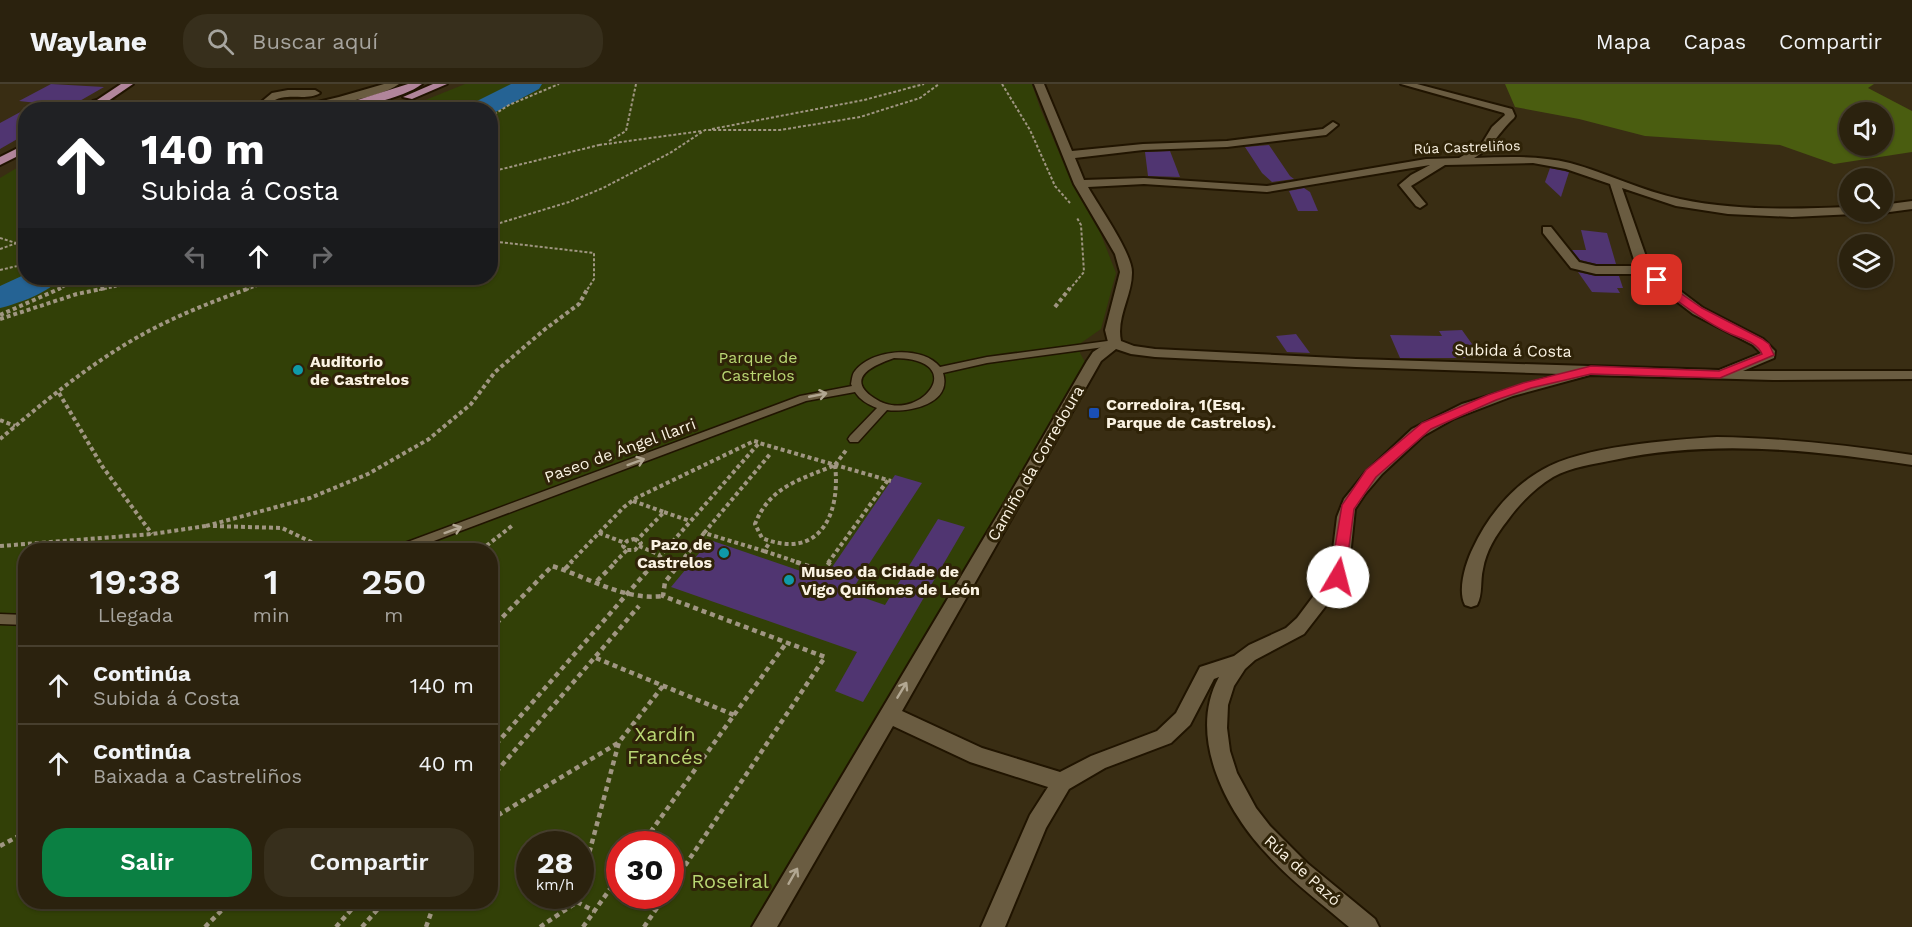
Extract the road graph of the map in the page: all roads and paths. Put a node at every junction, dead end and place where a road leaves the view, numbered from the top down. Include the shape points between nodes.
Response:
1 (128, 84) edge
2 (394, 84) edge
3 (417, 84) edge
4 (442, 84) edge
5 (559, 84) edge
6 (636, 84) edge
7 (924, 84) edge
8 (939, 84) edge
9 (1002, 84) edge
10 (1039, 84) edge
11 (1406, 84) edge
12 (315, 93) dead end
13 (100, 102) edge
14 (266, 102) edge
15 (331, 102) edge
16 (361, 102) edge
17 (390, 102) edge
18 (498, 112) edge
19 (1333, 125) dead end
20 (705, 130) junction
21 (599, 145) junction
22 (18, 152) edge
23 (1068, 155) junction
24 (1462, 160) junction
25 (0, 162) edge
26 (498, 170) edge
27 (1615, 183) junction
28 (1080, 184) junction
29 (1420, 204) dead end
30 (1912, 205) edge
31 (1893, 208) edge
32 (1839, 211) edge
33 (498, 224) edge
34 (1547, 230) dead end
35 (0, 238) edge
36 (498, 242) edge
37 (17, 243) joint
38 (0, 249) edge
39 (18, 266) edge
40 (0, 270) edge
41 (1644, 270) junction
42 (66, 285) edge
43 (126, 285) edge
44 (260, 285) edge
45 (1055, 307) dead end
46 (0, 317) edge
47 (1115, 343) junction
48 (1591, 370) junction
49 (939, 371) junction
50 (1720, 374) junction
51 (1912, 375) edge
52 (856, 389) junction
53 (59, 393) junction
54 (884, 407) junction
55 (0, 420) edge
56 (15, 426) junction
57 (854, 439) dead end
58 (0, 440) edge
59 (759, 442) junction
60 (771, 453) dead end
61 (1912, 460) edge
62 (835, 465) junction
63 (632, 501) junction
64 (664, 512) junction
65 (690, 521) junction
66 (206, 526) junction
67 (704, 532) junction
68 (599, 533) junction
69 (152, 534) junction
70 (637, 540) junction
71 (770, 542) junction
72 (38, 543) edge
73 (313, 543) edge
74 (417, 543) edge
75 (625, 543) junction
76 (18, 545) edge
77 (0, 546) edge
78 (639, 546) junction
79 (627, 550) junction
80 (764, 551) junction
81 (660, 555) junction
82 (565, 569) junction
83 (597, 581) junction
84 (629, 593) junction
85 (663, 596) junction
86 (1471, 600) dead end
87 (639, 606) dead end
88 (0, 619) edge
89 (18, 620) edge
90 (498, 622) edge
91 (787, 642) junction
92 (597, 657) junction
93 (1239, 662) junction
94 (663, 686) junction
95 (888, 714) junction
96 (734, 715) junction
97 (498, 742) edge
98 (619, 742) junction
99 (498, 770) edge
100 (1062, 782) junction
101 (498, 815) edge
102 (651, 831) edge
103 (594, 835) edge
104 (18, 836) edge
105 (0, 846) edge
106 (684, 867) edge
107 (606, 894) edge
108 (223, 909) edge
109 (352, 909) edge
110 (378, 909) edge
111 (432, 909) edge
112 (564, 909) edge
113 (591, 909) edge
114 (656, 909) edge
115 (594, 911) junction
116 (205, 927) edge
117 (336, 927) edge
118 (362, 927) edge
119 (426, 927) edge
120 (540, 927) edge
121 (583, 927) edge
122 (644, 927) edge
123 (764, 927) edge
124 (993, 927) edge
125 (1367, 927) edge

1 - 13 main road
2 - 15 street
3 - 16 main road
4 - 17 main road
5 - 18 path
6 - 21 path via 626,131
7 - 20 path via 853,103
8 - 20 path via 920,98 860,117 780,130
9 - 45 path via 1030,130 1055,186 1070,203 1081,225 1084,272
10 - 23 street
11 - 24 street via 1510,113 1485,147
12 - 14 street via 277,94
19 - 23 street via 1326,132 1227,144
20 - 21 path
20 - 33 path via 603,188
21 - 26 path
22 - 25 main road
23 - 28 street
24 - 27 street, Rúa Castreliños via 1546,161
24 - 28 street, Rúa Castreliños via 1426,162 1267,189 1144,181
24 - 29 street via 1435,167 1405,185
27 - 32 street, Rúa Castreliños via 1676,202 1728,210
27 - 41 street
28 - 47 street via 1121,254 1126,272 1112,330
30 - 31 street
34 - 41 street via 1575,265 1596,270
35 - 37 path
36 - 66 path via 594,253 594,279 579,304 495,372 471,404 429,439 368,474 310,498
37 - 38 path
39 - 40 path
41 - 50 street via 1698,310 1768,351 1768,355
42 - 46 path
43 - 46 path via 77,294
44 - 53 path via 181,316 126,344
47 - 48 street, Subida á Costa via 1155,353
47 - 49 lane via 987,360
95 -> 47 street, Camiño da Corredoura via 1094,361
48 - 50 street, Subida á Costa
48 - 93 street via 1527,386 1426,426 1371,474 1347,508 1338,577 1295,632
49 - 52 lane via 921,358 893,355 867,363 855,380
49 - 54 lane via 939,388 924,402
50 - 51 street, Subida á Costa
52 - 54 lane via 862,397
74 -> 52 lane, Paseo de Ángel Ilarri via 804,398
53 - 56 path
53 - 69 path via 114,487
54 - 57 lane
55 - 56 path
56 - 58 path
59 - 62 path
59 - 63 path via 754,441
59 - 65 path
60 - 67 path
61 - 86 street via 1801,444 1736,441 1624,451 1582,462 1549,473 1503,510 1474,567
62 - 71 path via 837,494 833,513 819,531 800,543 781,546
62 - 71 path via 771,496 756,524 762,538
62 - 80 path via 890,480 823,572
63 - 64 path
63 - 68 path
64 - 65 path
64 - 70 path
65 - 81 path
66 - 69 path
66 - 73 path via 282,528
67 - 80 path
67 - 85 path via 665,582
68 - 75 path
68 - 82 path
69 - 72 path
70 - 75 path
70 - 78 path
71 - 80 path
75 - 79 path
76 - 77 path
78 - 79 path
78 - 81 path
79 - 83 path
81 - 84 path
82 - 83 path
82 - 90 path via 552,566
83 - 84 path
84 - 85 path via 654,599
84 - 97 path
85 - 91 path
87 - 92 path
88 - 89 lane
91 - 96 path
91 - 106 path via 825,657
92 - 94 path
92 - 99 path
93 - 100 street via 1206,673 1183,719 1164,737 1098,762
93 - 125 street, Rúa de Pazó via 1227,680 1217,718 1216,740 1230,780 1262,833
94 - 96 path
94 - 98 path
95 - 100 street via 977,756
123 -> 95 street, Camiño da Corredoura
96 - 102 path
98 - 101 path
98 - 103 path
100 - 124 street via 1038,822
104 - 105 path
107 - 115 path
108 - 116 path
109 - 117 path
110 - 118 path
111 - 119 path
112 - 120 path
113 - 115 path
114 - 122 path
115 - 121 path

